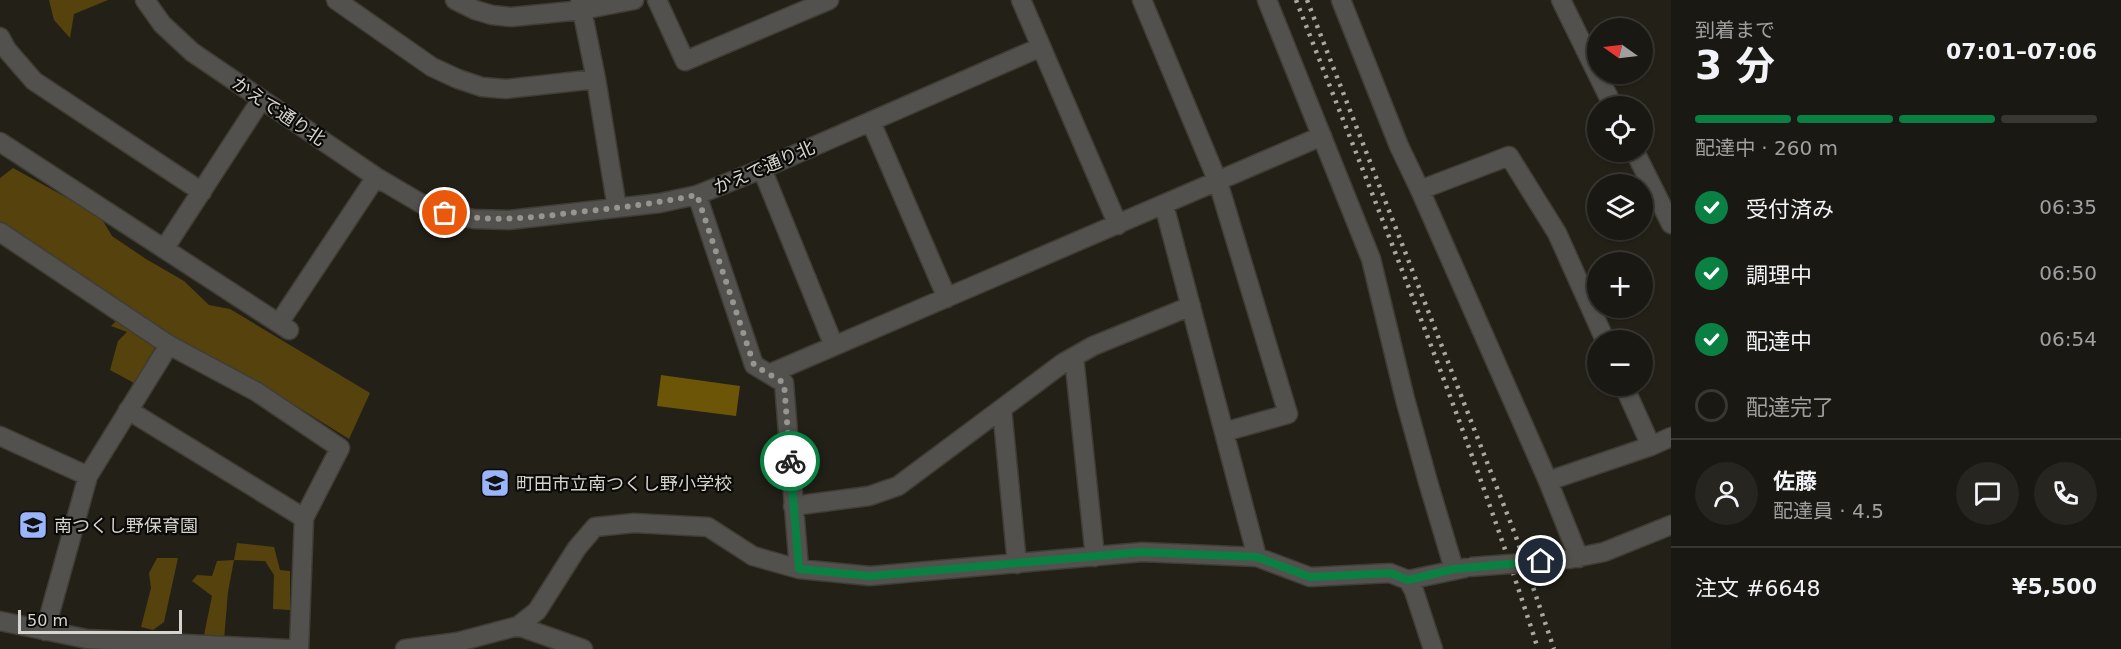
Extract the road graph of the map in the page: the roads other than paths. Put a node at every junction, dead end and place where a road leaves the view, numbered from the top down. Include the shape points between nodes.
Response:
1 (145, 0) edge
2 (336, 0) edge
3 (455, 0) edge
4 (634, 0) edge
5 (657, 0) edge
6 (829, 0) edge
7 (1021, 0) edge
8 (1142, 0) edge
9 (1267, 0) edge
10 (1341, 0) edge
11 (1561, 0) edge
12 (581, 5) edge
13 (0, 37) edge
14 (1041, 47) junction
15 (596, 79) junction
16 (1608, 96) edge
17 (261, 100) junction
18 (872, 122) junction
19 (1322, 136) junction
20 (0, 142) edge
21 (1640, 162) edge
22 (762, 169) junction
23 (376, 177) junction
24 (1218, 182) junction
25 (1420, 190) junction
26 (202, 192) junction
27 (697, 195) junction
28 (1164, 205) junction
29 (617, 208) junction
30 (1671, 224) edge
31 (1118, 225) junction
32 (0, 232) edge
33 (164, 249) junction
34 (946, 298) junction
35 (1191, 306) junction
36 (1601, 330) edge
37 (169, 345) junction
38 (834, 346) junction
39 (1074, 357) junction
40 (769, 374) junction
41 (1628, 396) edge
42 (128, 410) junction
43 (1002, 410) junction
44 (1224, 432) junction
45 (0, 436) edge
46 (1671, 437) edge
47 (1651, 446) junction
48 (88, 476) junction
49 (1548, 482) junction
50 (793, 506) junction
51 (304, 518) junction
52 (1671, 525) edge
53 (1095, 557) junction
54 (1257, 557) junction
55 (1572, 559) junction
56 (1017, 564) junction
57 (1462, 568) junction
58 (799, 569) junction
59 (1408, 580) junction
60 (0, 621) edge
61 (518, 626) junction
62 (45, 631) junction
63 (462, 646) edge
64 (288, 649) edge
65 (299, 649) edge
66 (405, 649) edge
67 (583, 649) edge
68 (1433, 649) edge

1 - 17 street, かえで通り北 via 162,24 192,52
2 - 15 street via 432,68 458,80 506,89
3 - 12 street via 492,15 511,16
4 - 12 street
5 - 6 street via 685,61
7 - 14 street
8 - 24 street
9 - 19 street
10 - 25 street
11 - 16 street
12 - 15 street
13 - 26 street via 34,81
14 - 18 street, かえで通り北
14 - 31 street
15 - 29 street
17 - 23 street, かえで通り北
17 - 26 street
18 - 22 street, かえで通り北
18 - 34 street
19 - 24 street
19 - 57 street via 1371,259 1428,482
20 - 33 street
21 - 30 street
22 - 27 street, かえで通り北
22 - 38 street
23 - 29 street, かえで通り北 via 422,204 474,219 508,220
23 - 33 street via 284,327
24 - 28 street
24 - 44 street via 1288,414
25 - 36 street via 1509,156 1557,233
25 - 49 street
26 - 33 street
27 - 29 street, かえで通り北
27 - 40 street via 754,365
28 - 31 street
28 - 35 street
31 - 34 street
32 - 37 street
34 - 38 street
35 - 39 street
35 - 44 street
37 - 42 street
37 - 51 street via 257,392 340,448
38 - 40 street
39 - 43 street
39 - 53 street
40 - 50 street via 784,383
41 - 47 street
42 - 48 street
42 - 51 street
43 - 50 street via 898,486 869,496
43 - 56 street
44 - 54 street
45 - 48 street
46 - 47 street
47 - 49 street
48 - 62 street
49 - 55 street
50 - 58 street
51 - 65 street
52 - 55 street via 1604,552
53 - 54 street via 1142,552
53 - 56 street
54 - 59 street via 1310,577 1390,573
55 - 57 street, bridge
56 - 58 street via 870,576
57 - 59 street
58 - 61 street via 753,556 708,527 595,527 537,611
59 - 68 street
60 - 62 street
61 - 63 street
61 - 67 street
62 - 64 street via 87,639
63 - 66 street

